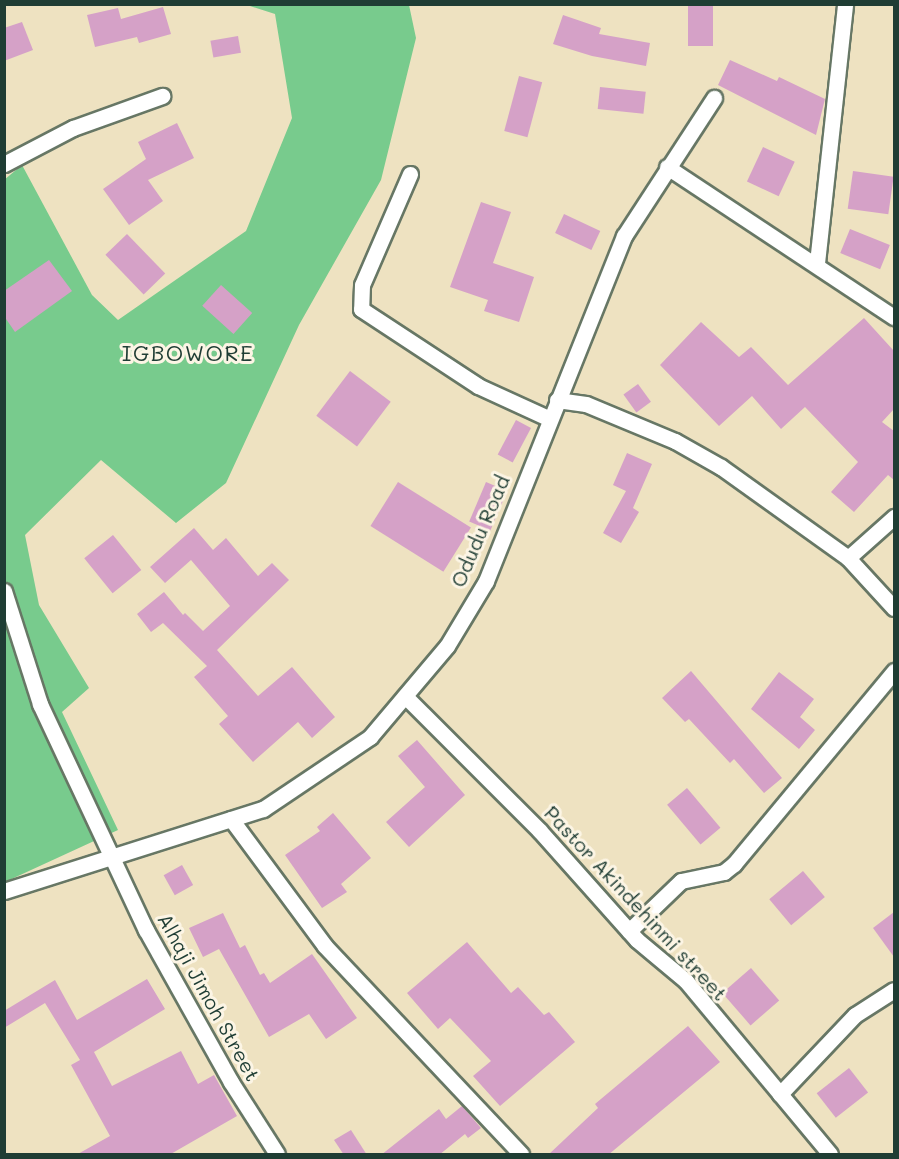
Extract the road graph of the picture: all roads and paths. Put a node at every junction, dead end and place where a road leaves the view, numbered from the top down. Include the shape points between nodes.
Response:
1 (845, 4) edge
2 (162, 96) dead end
3 (714, 98) dead end
4 (4, 164) edge
5 (667, 166) junction
6 (410, 174) dead end
7 (817, 242) junction
8 (795, 249) junction
9 (817, 263) junction
10 (894, 317) edge
11 (557, 400) junction
12 (550, 419) junction
13 (894, 517) edge
14 (848, 558) junction
15 (4, 591) edge
16 (894, 608) edge
17 (894, 671) edge
18 (405, 696) junction
19 (231, 819) junction
20 (110, 856) junction
21 (4, 891) edge
22 (629, 931) junction
23 (894, 990) edge
24 (780, 1094) junction
25 (278, 1155) edge
26 (521, 1155) edge
27 (830, 1155) edge

1 - 7 street
2 - 4 street via 73,128
3 - 5 street, Odudu Road
5 - 8 street
5 - 11 street, Odudu Road via 624,236
6 - 12 street via 362,285 361,309 478,386
7 - 8 street
7 - 9 street
8 - 9 street
9 - 10 street
11 - 12 street, Odudu Road
11 - 14 street via 586,404 675,441 765,495
12 - 18 street, Odudu Road via 486,581 447,646
13 - 14 street
14 - 16 street
15 - 20 street, Alhaji Jimoh Street via 40,704
17 - 22 street via 734,864 724,872 681,881
18 - 19 street, Odudu Road via 369,737 307,783 263,809
18 - 22 street, Pastor Akindehinmi street via 539,830
19 - 20 street, Odudu Road
19 - 26 street via 332,954
20 - 21 street, Odudu Road
20 - 25 street, Alhaji Jimoh Street via 231,1082
22 - 24 street, Pastor Akindehinmi street via 686,981
23 - 24 street via 855,1015
24 - 27 street, Pastor Akindehinmi street

